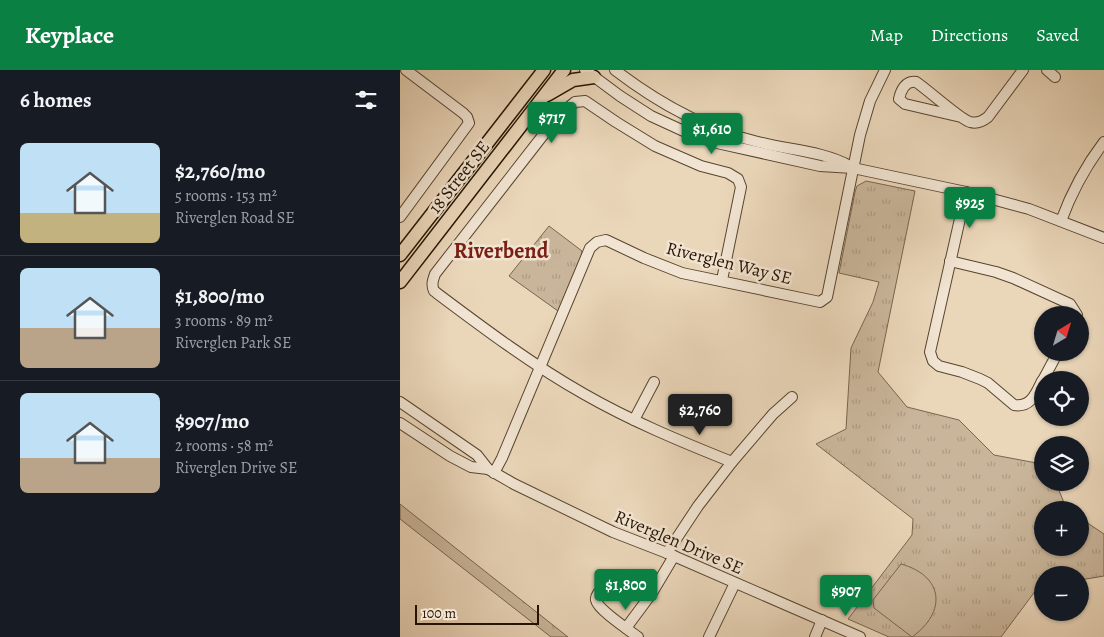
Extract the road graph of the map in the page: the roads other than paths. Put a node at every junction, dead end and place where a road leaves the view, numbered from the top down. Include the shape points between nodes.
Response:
1 (406, 70) edge
2 (544, 70) edge
3 (564, 70) edge
4 (615, 70) edge
5 (885, 70) edge
6 (1023, 70) edge
7 (1046, 70) edge
8 (590, 73) edge
9 (1055, 76) dead end
10 (543, 98) junction
11 (961, 117) junction
12 (1104, 142) edge
13 (853, 168) junction
14 (966, 192) junction
15 (400, 217) edge
16 (1061, 221) junction
17 (1104, 238) edge
18 (400, 255) edge
19 (950, 261) junction
20 (722, 280) junction
21 (400, 282) edge
22 (1071, 306) edge
23 (540, 367) junction
24 (654, 382) dead end
25 (1034, 395) edge
26 (792, 397) dead end
27 (400, 402) edge
28 (634, 420) junction
29 (400, 423) edge
30 (732, 462) junction
31 (491, 471) junction
32 (671, 555) junction
33 (735, 583) junction
34 (604, 587) dead end
35 (822, 620) junction
36 (626, 628) junction
37 (638, 637) edge
38 (709, 637) edge
39 (815, 637) edge
40 (860, 637) edge

1 - 15 street via 467,117 469,123
2 - 18 main road, 18 Street SE
3 - 10 main road, 18 Street SE
4 - 13 street via 655,99 720,132 825,157
5 - 13 street, Riverglen Way SE via 870,100
6 - 11 street via 983,120 971,122
7 - 9 street
8 - 10 main road
8 - 13 street via 634,106 688,133 717,143 820,166
10 - 21 main road, 18 Street SE
11 - 11 street via 916,82 906,84 899,99 905,104
12 - 16 street via 1080,176
13 - 14 street
13 - 20 street, Riverglen Way SE via 828,297 820,302
14 - 16 street
14 - 19 street
16 - 17 street
19 - 22 street via 1013,278
19 - 25 street via 930,352 933,361 988,384 1018,406 1030,402
20 - 23 street, Riverglen Way SE via 682,272 606,240 597,242 590,248
20 - 23 street via 740,187 738,179 654,146 586,100 575,102 558,116 435,274 432,285 434,290 490,334
23 - 28 street
23 - 31 street, Riverglen Way SE via 502,458
24 - 28 street
26 - 30 street
27 - 31 street, Riverglen Drive SE via 477,455
28 - 30 street
29 - 31 street, Riverglen Drive SE via 450,456 471,467
30 - 32 street via 698,506
31 - 32 street, Riverglen Drive SE via 613,532
32 - 33 street, Riverglen Drive SE
32 - 36 street via 652,593
33 - 35 street, Riverglen Drive SE
33 - 38 street
34 - 36 street via 596,600
35 - 39 street
35 - 40 street, Riverglen Drive SE
36 - 37 street

